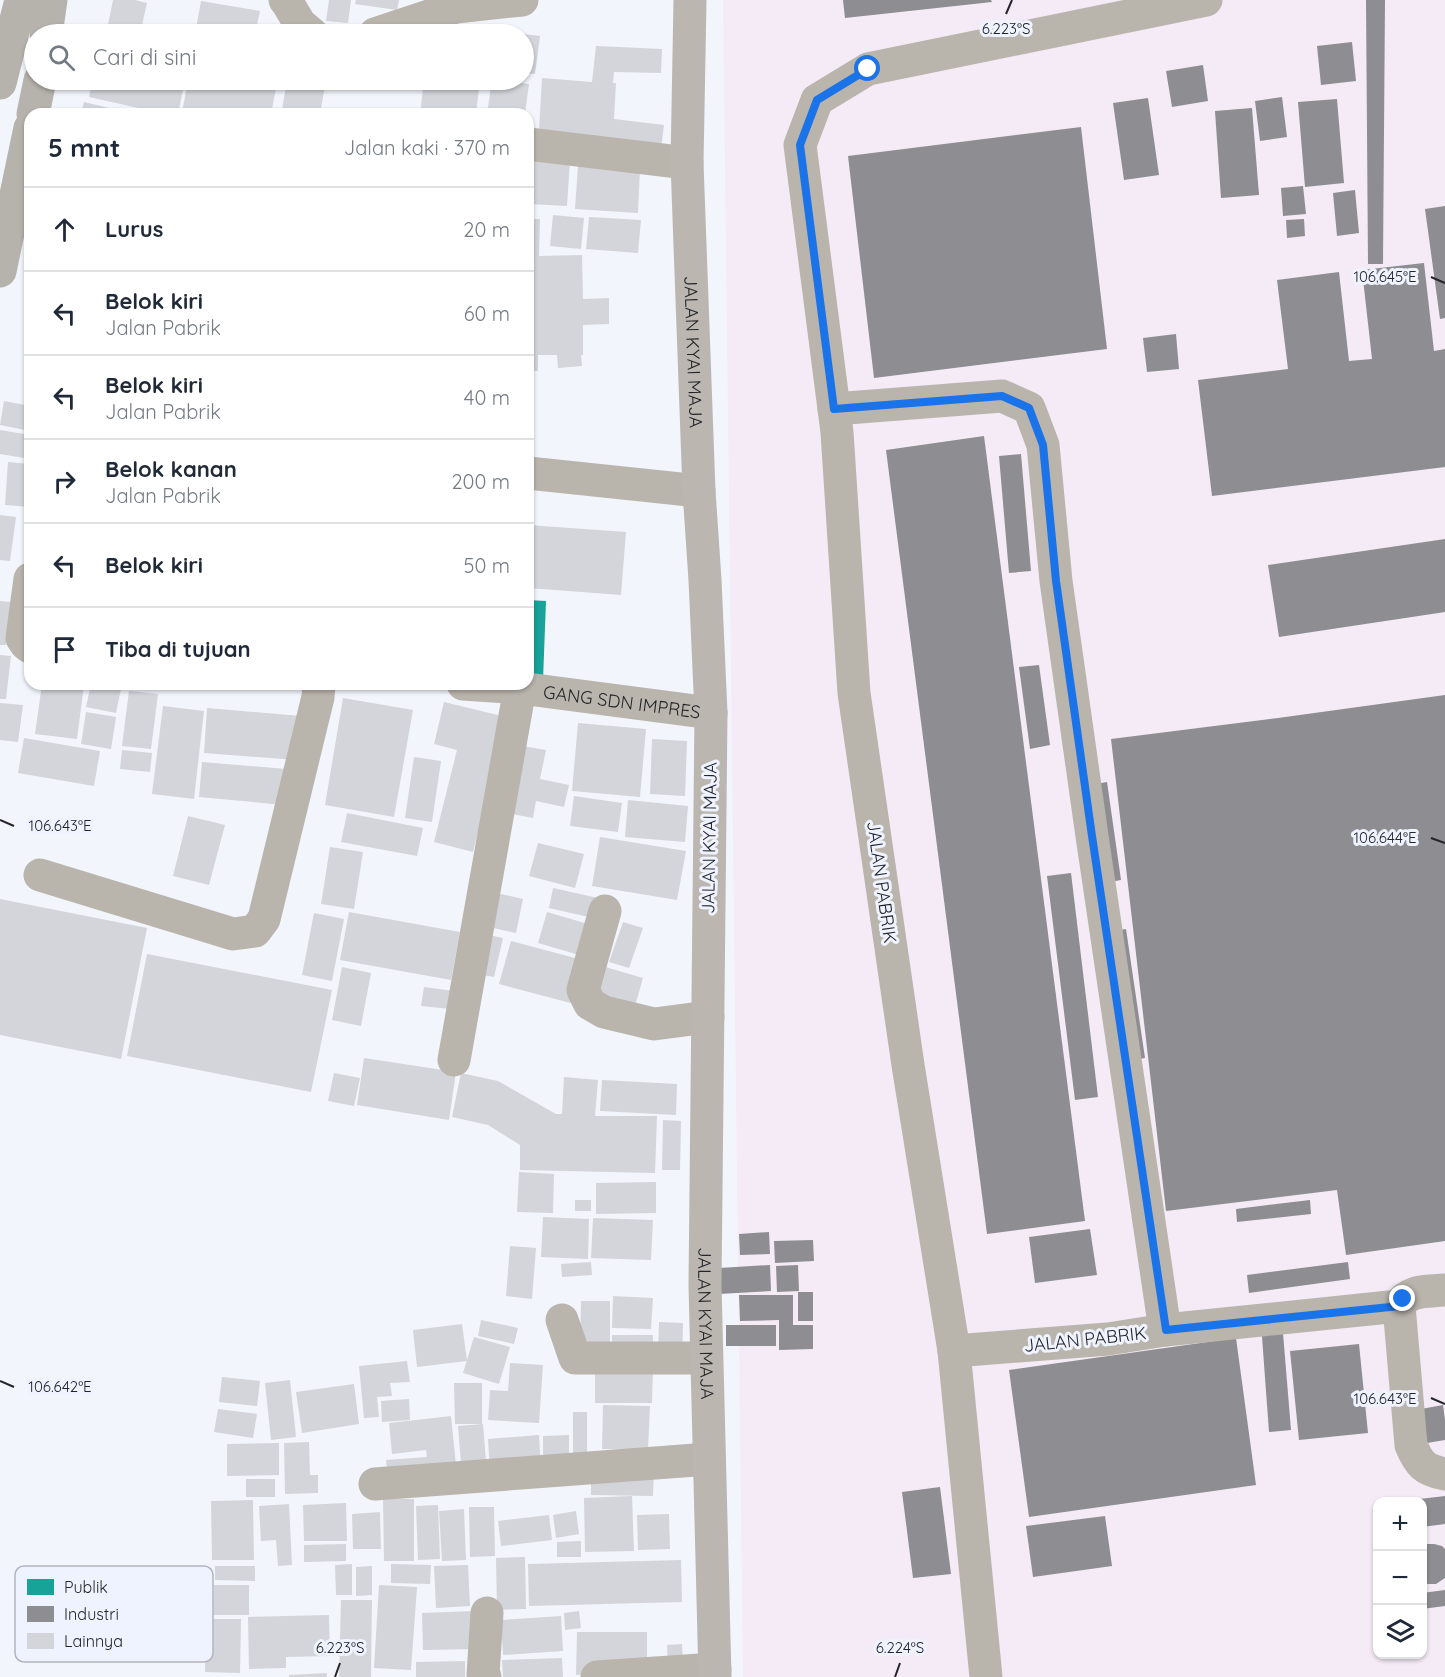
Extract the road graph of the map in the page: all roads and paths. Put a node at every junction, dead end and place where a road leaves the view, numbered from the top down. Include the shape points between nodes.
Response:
1 (21, 0) edge
2 (51, 0) edge
3 (522, 0) edge
4 (690, 0) edge
5 (1206, 0) edge
6 (47, 24) edge
7 (405, 24) edge
8 (0, 83) edge
9 (38, 90) edge
10 (34, 108) edge
11 (534, 145) edge
12 (24, 157) edge
13 (687, 163) junction
14 (0, 271) edge
15 (834, 409) junction
16 (534, 474) edge
17 (699, 491) junction
18 (24, 623) edge
19 (24, 641) edge
20 (318, 690) edge
21 (520, 690) edge
22 (534, 690) edge
23 (711, 713) junction
24 (40, 875) dead end
25 (605, 911) dead end
26 (708, 1017) junction
27 (454, 1060) dead end
28 (1445, 1290) edge
29 (1400, 1306) junction
30 (562, 1320) dead end
31 (1166, 1330) junction
32 (954, 1351) junction
33 (706, 1358) junction
34 (709, 1459) junction
35 (1445, 1474) edge
36 (375, 1484) dead end
37 (487, 1612) dead end
38 (715, 1673) edge
39 (485, 1677) edge
40 (597, 1677) edge
41 (986, 1677) edge

1 - 8 highway
2 - 6 highway
3 - 7 street via 456,7
4 - 13 main road, JALAN KYAI MAJA
5 - 15 street, JALAN PABRIK via 868,69 817,100 800,145
9 - 10 highway
11 - 13 street
12 - 14 highway
13 - 17 main road, JALAN KYAI MAJA
15 - 31 street, JALAN PABRIK via 1002,396 1029,408 1043,445 1061,616
15 - 32 street, JALAN PABRIK via 854,693
16 - 17 street
17 - 23 main road, JALAN KYAI MAJA
18 - 19 street
20 - 24 street via 264,919 255,931 233,934
21 - 27 street
22 - 23 street, GANG SDN IMPRES
23 - 26 main road, JALAN KYAI MAJA
25 - 26 street via 583,990 590,1004 604,1012 654,1024
26 - 33 main road, JALAN KYAI MAJA
28 - 29 street via 1411,1294
29 - 31 street
29 - 35 street via 1411,1444 1418,1461
30 - 33 street via 575,1358
31 - 32 street, JALAN PABRIK via 1108,1339
32 - 41 street, JALAN PABRIK
33 - 34 main road, JALAN KYAI MAJA
34 - 36 street
34 - 38 main road, JALAN KYAI MAJA
37 - 39 street
38 - 40 street

